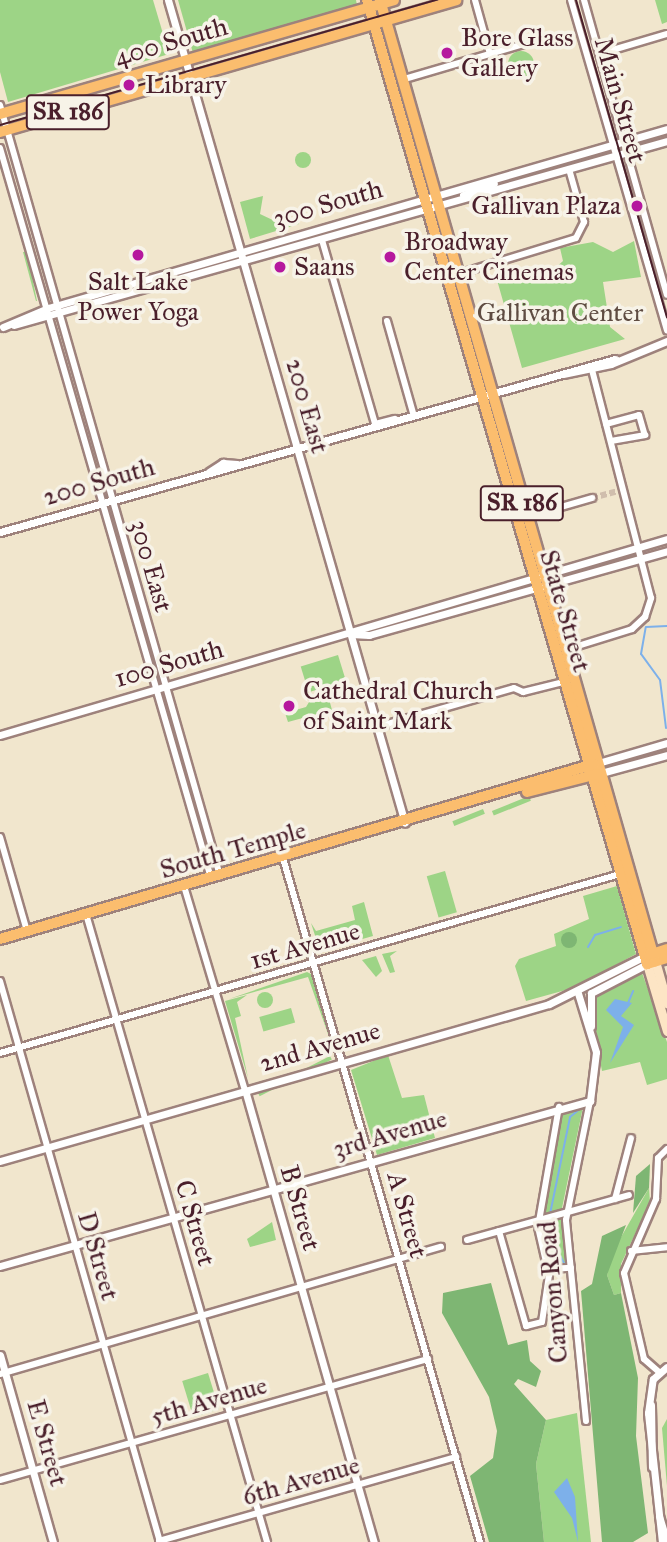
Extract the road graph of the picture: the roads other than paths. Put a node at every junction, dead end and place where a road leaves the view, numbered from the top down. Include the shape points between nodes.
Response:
1 (168, 0) edge
2 (394, 0) edge
3 (456, 0) edge
4 (475, 0) edge
5 (571, 0) edge
6 (584, 0) edge
7 (380, 2) edge
8 (368, 3) edge
9 (386, 21) junction
10 (374, 24) junction
11 (667, 34) edge
12 (527, 43) dead end
13 (490, 54) junction
14 (599, 54) junction
15 (185, 60) junction
16 (190, 76) junction
17 (401, 80) junction
18 (1, 111) edge
19 (667, 130) edge
20 (3, 131) edge
21 (667, 141) edge
22 (625, 147) junction
23 (0, 148) edge
24 (614, 150) junction
25 (531, 168) junction
26 (569, 169) junction
27 (545, 176) junction
28 (534, 178) junction
29 (432, 203) junction
30 (343, 223) junction
31 (347, 233) junction
32 (322, 240) junction
33 (240, 251) junction
34 (243, 262) junction
35 (457, 274) junction
36 (667, 295) edge
37 (52, 307) junction
38 (55, 317) junction
39 (387, 321) dead end
40 (1, 328) edge
41 (667, 330) edge
42 (667, 341) edge
43 (615, 359) junction
44 (592, 370) junction
45 (563, 374) junction
46 (485, 394) junction
47 (413, 413) junction
48 (375, 424) junction
49 (606, 424) junction
50 (611, 441) junction
51 (296, 446) junction
52 (592, 498) tunnel mouth
53 (108, 501) junction
54 (526, 517) junction
55 (0, 532) edge
56 (667, 539) edge
57 (639, 547) junction
58 (667, 551) edge
59 (642, 558) junction
60 (538, 575) junction
61 (541, 586) junction
62 (350, 634) junction
63 (565, 650) junction
64 (563, 681) junction
65 (162, 689) junction
66 (377, 727) junction
67 (0, 735) edge
68 (667, 743) edge
69 (667, 755) edge
70 (595, 769) junction
71 (405, 823) junction
72 (0, 838) edge
73 (2, 852) edge
74 (283, 858) junction
75 (620, 874) junction
76 (216, 877) junction
77 (184, 886) junction
78 (86, 914) junction
79 (27, 931) junction
80 (0, 939) edge
81 (667, 949) edge
82 (667, 958) edge
83 (650, 959) junction
84 (314, 963) junction
85 (0, 981) edge
86 (216, 991) junction
87 (578, 993) junction
88 (667, 1003) edge
89 (117, 1020) junction
90 (667, 1031) edge
91 (591, 1037) junction
92 (19, 1048) junction
93 (0, 1053) edge
94 (342, 1063) junction
95 (245, 1090) junction
96 (590, 1101) junction
97 (559, 1107) junction
98 (145, 1119) junction
99 (631, 1138) dead end
100 (47, 1147) junction
101 (667, 1149) edge
102 (0, 1161) edge
103 (371, 1162) junction
104 (273, 1189) junction
105 (629, 1195) dead end
106 (615, 1199) junction
107 (566, 1214) junction
108 (173, 1217) junction
109 (538, 1220) junction
110 (499, 1231) junction
111 (467, 1240) dead end
112 (75, 1245) junction
113 (441, 1247) dead end
114 (667, 1247) edge
115 (631, 1251) junction
116 (400, 1259) junction
117 (0, 1266) edge
118 (570, 1268) junction
119 (549, 1269) junction
120 (301, 1287) junction
121 (202, 1315) junction
122 (103, 1344) junction
123 (0, 1355) edge
124 (428, 1359) junction
125 (667, 1367) edge
126 (659, 1372) junction
127 (2, 1373) edge
128 (330, 1387) junction
129 (230, 1414) junction
130 (586, 1422) dead end
131 (132, 1442) junction
132 (456, 1457) junction
133 (33, 1471) junction
134 (0, 1480) edge
135 (357, 1485) junction
136 (258, 1513) junction
137 (658, 1514) junction
138 (53, 1542) edge
139 (159, 1542) edge
140 (267, 1542) edge
141 (374, 1542) edge
142 (480, 1542) edge
143 (662, 1542) edge
144 (667, 1542) edge

1 - 15 street, 200 East
2 - 7 main road, 400 South
3 - 9 main road, 400 South
4 - 13 street
5 - 24 street, Main Street
6 - 14 street, Main Street
7 - 8 main road, 400 South / SR 186
7 - 9 main road, State Street / SR 186
8 - 10 main road, State Street
8 - 15 main road, 400 South / SR 186
9 - 10 main road, 400 South
9 - 17 main road, State Street / SR 186
10 - 16 main road, 400 South / SR 186
10 - 29 main road, State Street / SR 186
11 - 14 street
12 - 13 street
13 - 17 street
14 - 22 street, Main Street
15 - 16 street, 200 East
15 - 18 main road, 400 South / SR 186
16 - 20 main road, 400 South / SR 186
16 - 33 street, 200 East
17 - 29 main road, State Street / SR 186
18 - 20 street, 300 East
19 - 22 street, 300 South
20 - 37 street, 300 East
21 - 22 street, 300 South
22 - 24 street, 300 South
22 - 36 street, Main Street
23 - 37 street, 300 East
24 - 25 street, 300 South
24 - 26 street, 300 South
24 - 27 street
24 - 41 street, Main Street
25 - 28 street
25 - 29 street, 300 South
26 - 27 street, 300 South
26 - 35 street via 584,222 569,242
27 - 28 street, 300 South
28 - 29 street, 300 South
29 - 30 street, 300 South
29 - 31 street, 300 South
29 - 35 main road, State Street / SR 186
29 - 46 main road, State Street / SR 186
30 - 31 street
30 - 33 street, 300 South
31 - 32 street, 300 South
32 - 34 street, 300 South
32 - 48 street
33 - 34 street, 200 East
33 - 37 street, 300 South
34 - 38 street, 300 South
34 - 51 street, 200 East
35 - 46 main road, State Street / SR 186
37 - 38 street, 300 East
37 - 40 street, 300 South
38 - 40 street, 300 South
38 - 53 street, 300 East
39 - 47 street
42 - 43 street, 200 South
43 - 44 street, 200 South
43 - 45 street, 200 South
44 - 45 street, 200 South
44 - 49 street
45 - 46 street, 200 South
46 - 47 street, 200 South
46 - 54 main road, State Street / SR 186
46 - 60 main road, State Street / SR 186
47 - 48 street, 200 South
48 - 51 street, 200 South
49 - 50 street
49 - 50 street via 639,415 646,434
50 - 57 street via 620,490
51 - 53 street, 200 South
51 - 62 street, 200 East
52 - 54 street
53 - 55 street, 200 South
53 - 65 street, 300 East
54 - 60 main road, State Street / SR 186
56 - 57 street, 100 South
57 - 59 street
57 - 60 street, 100 South
58 - 59 street, 100 South
59 - 61 street, 100 South
59 - 63 street via 651,598 642,621 626,633
60 - 61 main road, State Street / SR 186
60 - 62 street, 100 South
61 - 62 street, 100 South via 369,635
61 - 63 main road, State Street / SR 186
61 - 64 main road, State Street / SR 186
62 - 65 street, 100 South
62 - 66 street, 200 East
63 - 70 main road, State Street / SR 186
64 - 66 street via 523,692 514,688
64 - 70 main road, State Street / SR 186
65 - 67 street, 100 South
65 - 76 street, 300 East
66 - 71 street, 200 East
68 - 70 street, South Temple
69 - 70 street, South Temple
70 - 71 main road, South Temple
70 - 75 main road, State Street / SR 186
70 - 83 main road, State Street / SR 186
71 - 74 main road, South Temple
72 - 73 street
73 - 79 street
74 - 76 main road, South Temple
74 - 84 street, A Street
75 - 83 main road, State Street / SR 186
75 - 84 street, 1st Avenue
76 - 77 main road, South Temple
77 - 78 main road, South Temple
77 - 86 street, B Street
78 - 79 main road, South Temple
78 - 89 street, C Street
79 - 80 main road, South Temple
81 - 83 main road
82 - 83 main road
83 - 87 street, 2nd Avenue
83 - 88 main road, State Street / SR 186
83 - 90 main road, State Street / SR 186
83 - 91 street, Canyon Road via 590,996
84 - 86 street, 1st Avenue
84 - 94 street, A Street
85 - 92 street, D Street
86 - 89 street, 1st Avenue
86 - 95 street, B Street
87 - 91 street, Canyon Road
87 - 94 street, 2nd Avenue
89 - 92 street, 1st Avenue
89 - 98 street, C Street
91 - 96 street, Canyon Road via 597,1063
92 - 93 street, 1st Avenue
92 - 100 street, D Street
94 - 95 street, 2nd Avenue
94 - 103 street, A Street
95 - 98 street, 2nd Avenue
95 - 104 street, B Street
96 - 97 street, 3rd Avenue
96 - 107 street, Canyon Road
97 - 103 street, 3rd Avenue
97 - 109 street, Canyon Road
98 - 100 street, 2nd Avenue
98 - 108 street, C Street
99 - 106 street
100 - 102 street, 2nd Avenue
100 - 112 street, D Street
101 - 115 street via 657,1161 656,1199
103 - 104 street, 3rd Avenue
103 - 116 street, A Street
104 - 108 street, 3rd Avenue
104 - 120 street, B Street
105 - 106 street
106 - 107 street
107 - 109 street
107 - 118 street, Canyon Road
108 - 112 street, 3rd Avenue
108 - 121 street, C Street
109 - 110 street
109 - 119 street, Canyon Road
110 - 111 street
110 - 119 street via 526,1326 542,1322
112 - 117 street, 3rd Avenue
112 - 122 street, D Street
113 - 116 street
114 - 115 street
115 - 126 street via 626,1295 645,1362
116 - 120 street
116 - 124 street, A Street
118 - 119 street
118 - 130 street, Canyon Road
120 - 121 street
120 - 128 street, B Street
121 - 122 street
121 - 129 street, C Street
122 - 127 street
122 - 131 street, D Street
123 - 127 street, E Street
124 - 128 street, 5th Avenue
124 - 132 street, A Street
125 - 126 street
126 - 137 street via 651,1404
127 - 133 street, E Street
128 - 129 street, 5th Avenue
128 - 135 street, B Street
129 - 131 street, 5th Avenue
129 - 136 street, C Street
131 - 133 street, 5th Avenue
131 - 139 street, D Street
132 - 135 street, 6th Avenue
132 - 142 street, A Street
133 - 134 street, 5th Avenue
133 - 138 street, E Street
135 - 136 street, 6th Avenue
135 - 141 street, B Street
136 - 139 street, 6th Avenue
136 - 140 street, C Street
137 - 143 street
137 - 144 street

